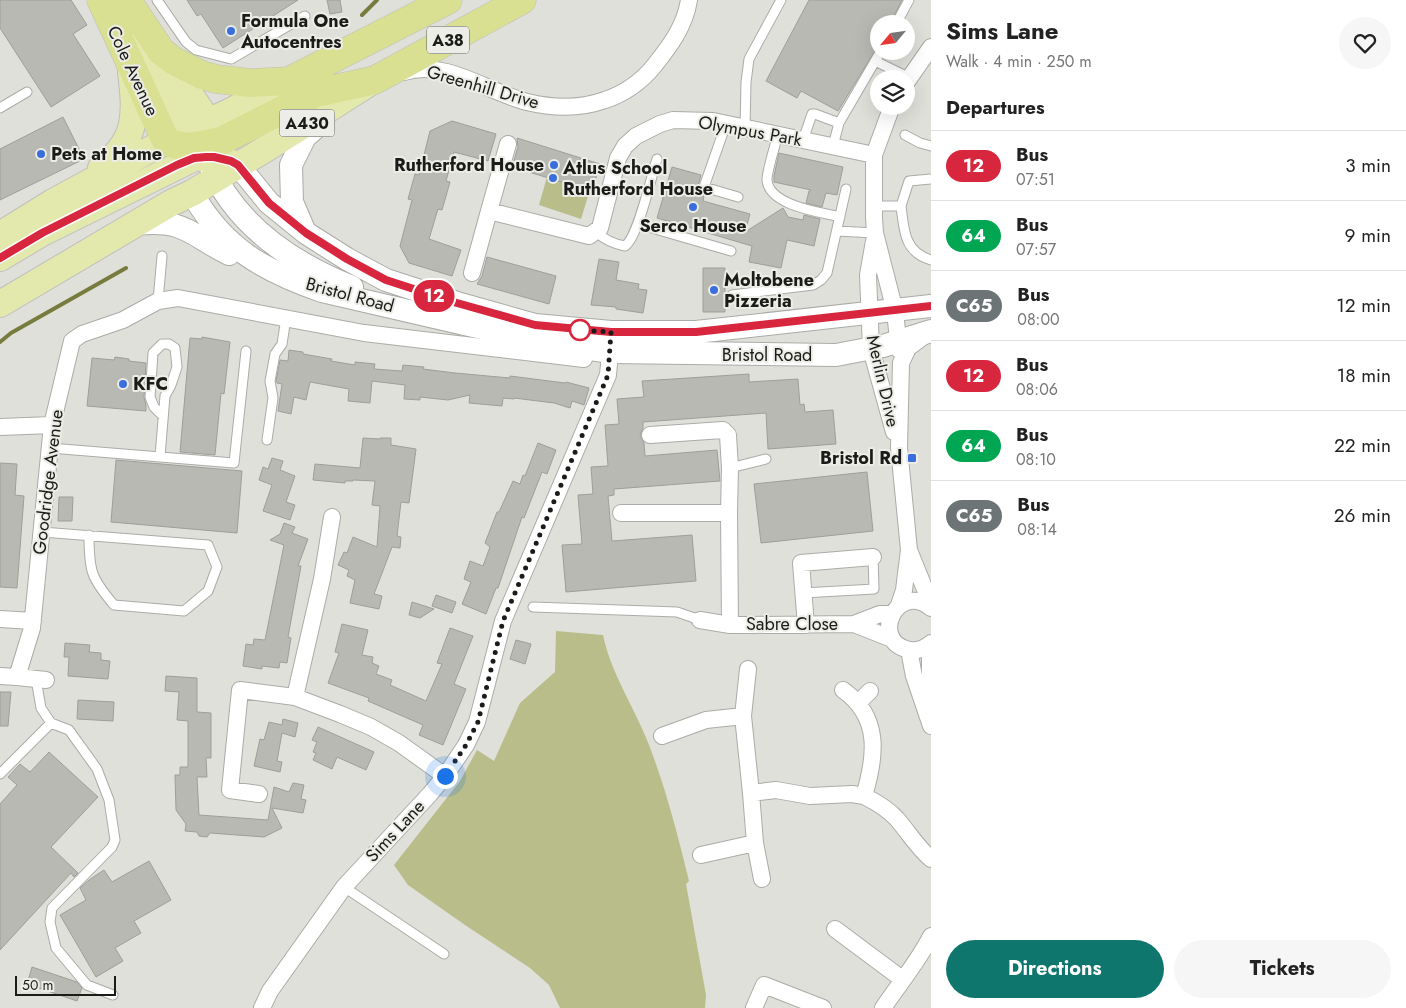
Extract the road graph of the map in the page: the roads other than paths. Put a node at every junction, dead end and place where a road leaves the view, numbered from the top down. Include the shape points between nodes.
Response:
1 (101, 0) edge
2 (423, 0) edge
3 (448, 0) edge
4 (522, 0) edge
5 (689, 0) edge
6 (781, 0) edge
7 (909, 0) edge
8 (140, 3) edge
9 (901, 15) edge
10 (305, 16) dead end
11 (931, 47) edge
12 (356, 48) junction
13 (161, 51) junction
14 (875, 61) joint
15 (131, 65) junction
16 (891, 70) edge
17 (915, 70) edge
18 (289, 80) junction
19 (375, 80) junction
20 (27, 92) dead end
21 (0, 108) edge
22 (889, 115) edge
23 (839, 123) junction
24 (726, 124) junction
25 (745, 128) junction
26 (778, 134) junction
27 (905, 136) dead end
28 (803, 140) junction
29 (508, 144) dead end
30 (833, 146) junction
31 (931, 146) edge
32 (198, 148) junction
33 (874, 155) junction
34 (657, 159) dead end
35 (238, 165) junction
36 (931, 179) edge
37 (846, 189) dead end
38 (192, 193) junction
39 (738, 197) dead end
40 (54, 202) junction
41 (874, 206) junction
42 (901, 206) junction
43 (489, 212) junction
44 (840, 217) junction
45 (136, 224) junction
46 (638, 224) junction
47 (19, 230) edge
48 (837, 231) junction
49 (596, 232) junction
50 (306, 233) junction
51 (875, 234) junction
52 (731, 251) dead end
53 (162, 256) dead end
54 (0, 258) edge
55 (931, 260) edge
56 (472, 273) dead end
57 (36, 282) junction
58 (309, 286) junction
59 (732, 295) dead end
60 (178, 298) joint
61 (0, 299) edge
62 (158, 300) junction
63 (0, 304) edge
64 (931, 306) edge
65 (895, 311) junction
66 (416, 312) junction
67 (286, 318) junction
68 (870, 330) junction
69 (930, 331) edge
70 (607, 345) junction
71 (246, 351) dead end
72 (899, 352) junction
73 (163, 416) junction
74 (52, 425) junction
75 (0, 427) edge
76 (650, 435) dead end
77 (267, 440) dead end
78 (50, 448) junction
79 (899, 448) junction
80 (160, 456) junction
81 (766, 459) dead end
82 (730, 468) junction
83 (621, 513) dead end
84 (729, 513) junction
85 (332, 517) dead end
86 (42, 532) junction
87 (89, 535) junction
88 (909, 550) junction
89 (873, 557) joint
90 (803, 594) junction
91 (533, 608) dead end
92 (930, 608) edge
93 (895, 610) junction
94 (0, 619) edge
95 (700, 620) joint
96 (33, 621) junction
97 (730, 624) junction
98 (854, 624) junction
99 (806, 625) junction
100 (892, 639) junction
101 (930, 644) edge
102 (909, 650) junction
103 (748, 669) dead end
104 (0, 676) edge
105 (17, 677) junction
106 (41, 679) joint
107 (842, 690) dead end
108 (870, 691) dead end
109 (295, 697) junction
110 (858, 704) junction
111 (743, 716) junction
112 (931, 722) edge
113 (51, 723) junction
114 (931, 726) edge
115 (662, 736) dead end
116 (0, 774) edge
117 (445, 776) junction
118 (751, 793) junction
119 (259, 794) dead end
120 (864, 796) junction
121 (755, 843) junction
122 (702, 855) dead end
123 (931, 859) edge
124 (762, 880) dead end
125 (344, 887) junction
126 (835, 929) dead end
127 (931, 936) edge
128 (444, 954) dead end
129 (902, 979) junction
130 (113, 995) dead end
131 (262, 1008) edge
132 (754, 1008) edge
133 (823, 1008) edge
134 (883, 1008) edge

1 - 15 highway, Cole Avenue
2 - 12 street via 371,34
3 - 12 highway, A38
4 - 19 highway, A38
5 - 19 street, Greenhill Drive via 680,31 647,75 618,96 595,104 574,107 526,102 456,75 425,68
6 - 25 lane via 749,59
7 - 9 lane
8 - 10 lane via 196,50 231,59
8 - 13 highway, Cole Avenue / A38
8 - 32 main road
11 - 17 street
12 - 18 highway, A38
13 - 18 highway, Cole Avenue / A38 via 174,61 216,79 251,83
13 - 32 main road, Cole Avenue / A38
14 - 16 lane
14 - 23 lane
15 - 32 highway, Cole Avenue
15 - 40 main road via 135,106 129,137 106,164
18 - 32 main road
19 - 32 highway, A38 via 316,93
19 - 35 main road, A430
19 - 50 main road via 305,136 291,165 292,202
20 - 21 lane
22 - 33 street
23 - 28 lane via 812,114
23 - 30 lane
24 - 25 street, Olympus Park
24 - 39 lane via 704,187
24 - 49 street, Olympus Park via 673,120 636,136 618,158 600,228
25 - 26 street, Olympus Park
26 - 28 street, Olympus Park
26 - 44 lane via 767,179 772,192 785,202 804,209
27 - 31 lane
28 - 30 street, Olympus Park
29 - 43 street
30 - 33 street, Olympus Park
32 - 35 main road
32 - 38 main road
32 - 40 main road
32 - 47 main road
32 - 66 main road via 242,216 259,233 325,276
33 - 41 street
34 - 46 lane
35 - 50 main road, Bristol Road via 269,203
36 - 42 lane via 908,181
37 - 44 lane
38 - 45 main road
38 - 58 main road, Bristol Road via 219,232 241,252 267,268
40 - 47 main road
41 - 42 lane
41 - 51 street
42 - 55 lane via 910,246
43 - 49 street via 589,236
43 - 56 street
44 - 48 lane
45 - 57 main road
45 - 58 main road via 178,225 268,274
46 - 49 lane via 630,243 625,246 607,242
46 - 52 lane
47 - 54 main road
48 - 51 lane
48 - 59 lane via 827,273 822,280 813,285
50 - 70 main road, Bristol Road via 386,280
51 - 65 street
51 - 68 street via 868,275
53 - 62 lane
57 - 61 main road
57 - 63 main road
58 - 66 main road, Bristol Road
60 - 62 street, Goodridge Avenue
60 - 67 street, Bristol Road
62 - 74 street, Goodridge Avenue via 123,320 82,334 72,342
64 - 65 main road, Bristol Road
65 - 68 main road, Bristol Road
65 - 72 street, Merlin Drive
66 - 70 main road, Bristol Road via 542,342
67 - 70 street, Bristol Road via 364,333 584,359
67 - 77 lane via 282,344 275,354 270,381 273,398
68 - 70 main road, Bristol Road via 744,337 696,332
68 - 70 main road, Bristol Road via 836,356 708,355
68 - 72 main road, Bristol Road
68 - 79 street, Merlin Drive
69 - 72 main road, Bristol Road
70 - 117 street, Sims Lane via 608,375 503,621 478,722
71 - 80 lane via 234,463
72 - 79 street, Merlin Drive
73 - 73 lane via 165,396 177,367 175,348 169,344 162,344 153,353 150,396 154,407
73 - 80 lane
74 - 75 street
74 - 78 street, Goodridge Avenue
76 - 82 street, Sabre Close via 722,430 728,435
78 - 80 lane
78 - 86 street, Goodridge Avenue
79 - 88 street, Merlin Drive
81 - 82 lane
82 - 84 street, Sabre Close
83 - 84 street
84 - 97 street, Sabre Close
85 - 109 street via 322,579
86 - 87 lane
86 - 96 street, Goodridge Avenue
87 - 87 lane via 89,562 97,585 114,605 184,611 208,591 217,567 208,545
88 - 92 street, Merlin Drive
88 - 93 street, Merlin Drive via 904,590
89 - 90 lane via 874,589
89 - 90 street via 801,563
90 - 99 street
91 - 95 lane via 677,612
92 - 93 street, Sabre Close via 915,601
93 - 98 street, Sabre Close
93 - 100 street, Merlin Drive via 889,622
94 - 96 street
95 - 97 street, Sabre Close
96 - 105 street, Goodridge Avenue
97 - 99 street, Sabre Close
98 - 99 street, Sabre Close
98 - 100 street, Sabre Close
100 - 102 street, Sabre Close
101 - 102 street
101 - 112 street
102 - 114 street
103 - 111 street
104 - 105 street
105 - 106 street
106 - 113 lane via 41,708
107 - 110 street
108 - 110 street
109 - 117 street via 371,727
109 - 119 street via 240,690 230,790
110 - 120 street via 872,733 871,773
111 - 115 street via 706,720
111 - 118 street
113 - 116 lane
113 - 130 lane via 68,730 97,769 109,800 115,840 112,847 52,908 50,922 54,940 56,948 87,985
117 - 125 street, Sims Lane
118 - 120 street via 776,790 810,796
118 - 121 street
120 - 123 street via 888,810
121 - 122 street
121 - 124 street
125 - 128 lane
125 - 131 street, Sims Lane via 270,991
126 - 129 street
127 - 129 street
129 - 134 street
132 - 133 street via 764,985

